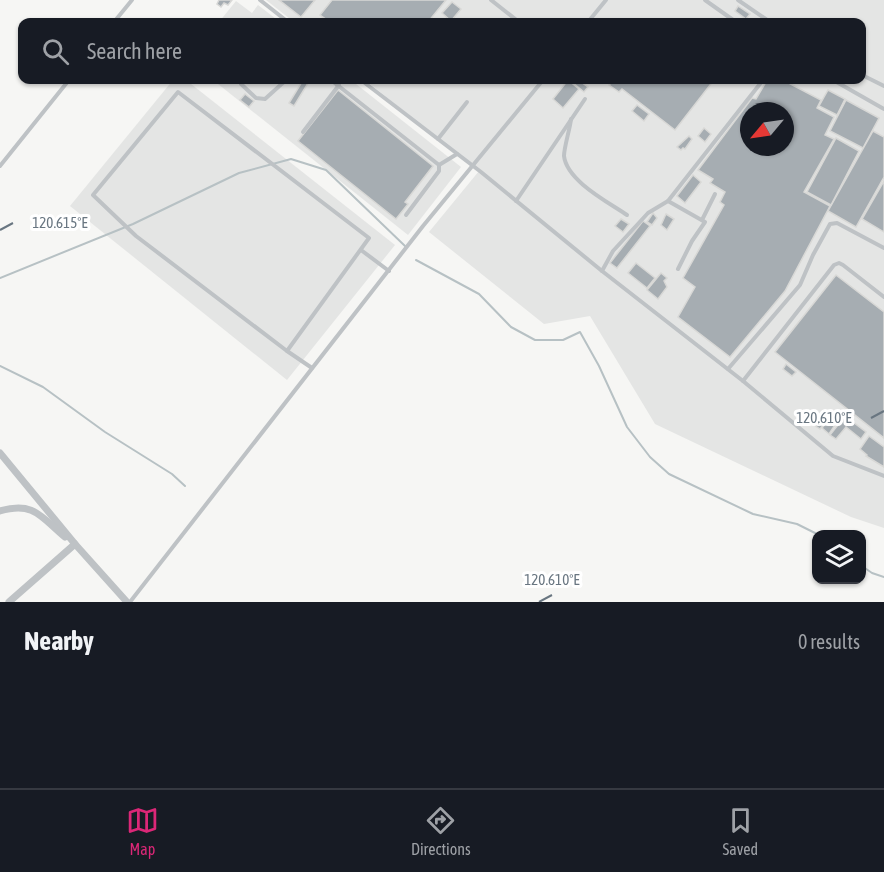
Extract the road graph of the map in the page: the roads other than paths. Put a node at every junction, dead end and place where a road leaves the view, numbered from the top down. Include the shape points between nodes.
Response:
1 (132, 0) edge
2 (260, 0) edge
3 (491, 0) edge
4 (606, 0) edge
5 (705, 0) edge
6 (738, 0) edge
7 (117, 18) edge
8 (283, 18) edge
9 (514, 18) edge
10 (591, 18) edge
11 (730, 18) edge
12 (764, 18) edge
13 (866, 77) edge
14 (66, 84) edge
15 (241, 84) dead end
16 (282, 84) edge
17 (366, 84) edge
18 (540, 84) edge
19 (760, 84) edge
20 (840, 84) edge
21 (339, 85) joint
22 (884, 86) edge
23 (585, 99) dead end
24 (466, 102) dead end
25 (884, 109) edge
26 (572, 119) junction
27 (303, 132) dead end
28 (438, 140) junction
29 (457, 154) junction
30 (439, 165) junction
31 (0, 166) edge
32 (473, 166) junction
33 (715, 194) dead end
34 (516, 201) junction
35 (668, 201) junction
36 (406, 215) dead end
37 (627, 215) dead end
38 (702, 220) junction
39 (884, 249) edge
40 (361, 250) junction
41 (678, 269) dead end
42 (602, 271) junction
43 (389, 272) junction
44 (884, 297) edge
45 (287, 351) junction
46 (312, 368) junction
47 (728, 369) junction
48 (744, 381) junction
49 (0, 453) edge
50 (884, 476) edge
51 (0, 511) edge
52 (74, 542) junction
53 (9, 602) edge
54 (128, 602) edge

1 - 7 lane
2 - 8 lane
3 - 9 lane
4 - 10 lane
5 - 11 lane
6 - 12 lane
13 - 22 lane
14 - 31 lane
15 - 16 lane via 256,98 265,99
17 - 28 lane
18 - 32 lane
19 - 35 lane
20 - 25 lane
21 - 27 lane
21 - 30 lane
23 - 26 lane
24 - 28 lane
26 - 34 lane
26 - 37 lane via 564,156 570,172
28 - 29 lane
29 - 30 lane
29 - 32 lane
30 - 36 lane via 439,171
32 - 34 lane
32 - 43 lane
33 - 38 lane
34 - 42 lane
35 - 38 lane
35 - 42 lane via 648,213 614,251
38 - 41 lane via 705,222
39 - 47 lane via 837,222 830,224 800,285
40 - 43 lane
40 - 45 lane
40 - 45 lane via 369,238 178,92 93,195 136,236
42 - 47 lane
43 - 46 lane
44 - 48 lane via 843,265 834,265
45 - 46 lane
46 - 54 lane
47 - 48 lane
48 - 50 lane via 833,456
49 - 52 street
51 - 52 street via 36,511
52 - 53 street
52 - 54 street

